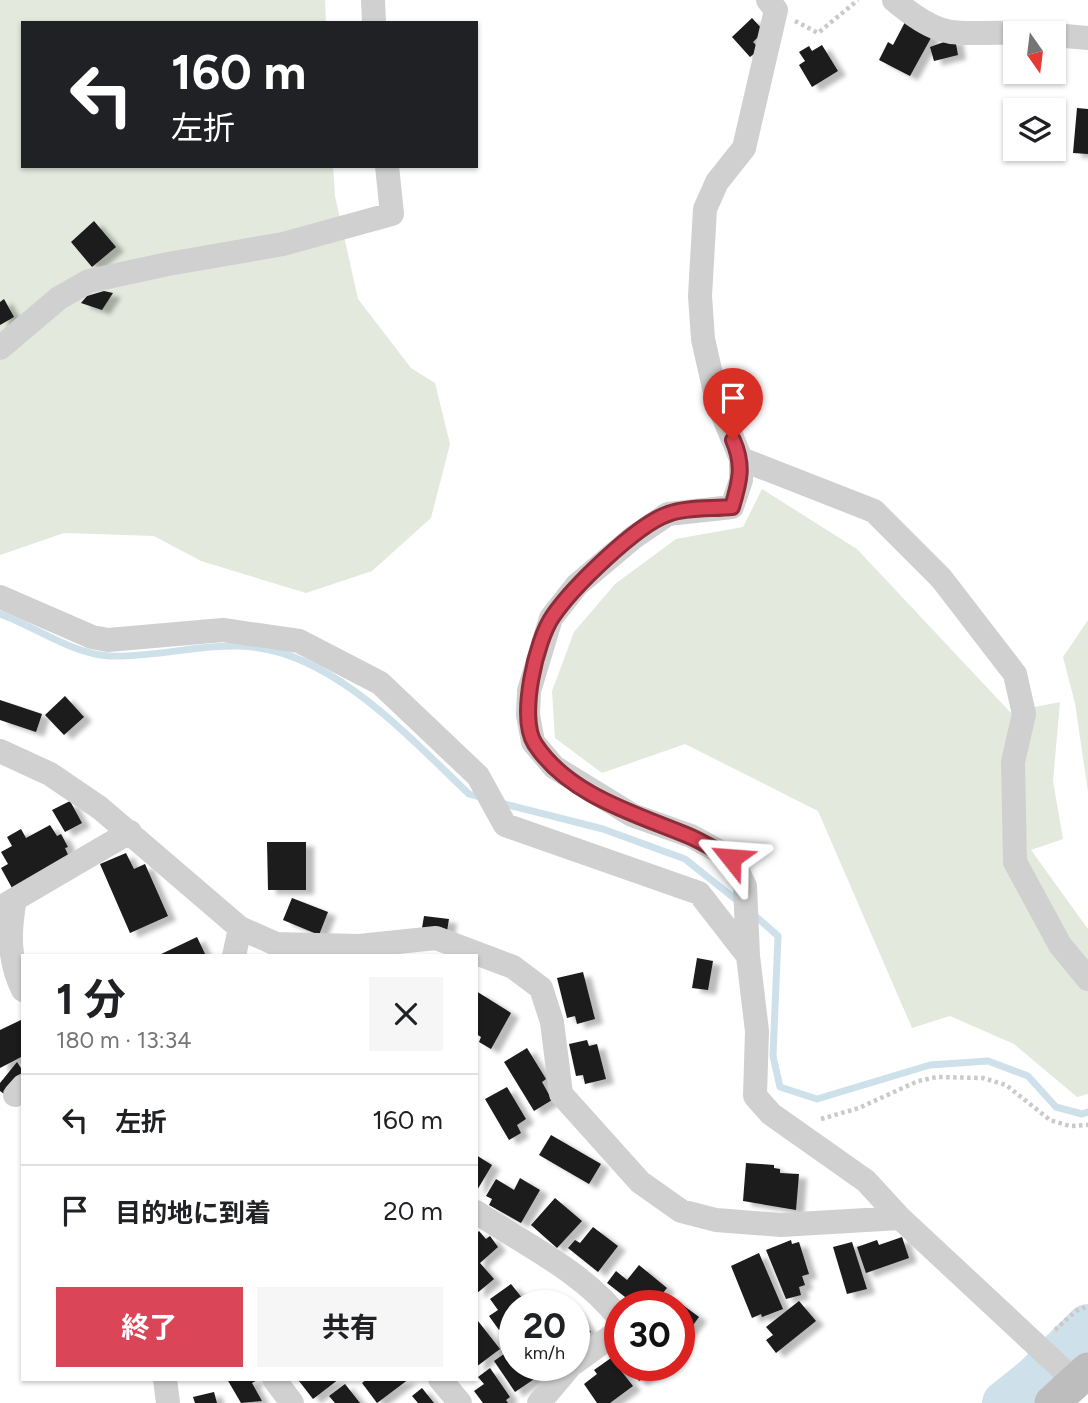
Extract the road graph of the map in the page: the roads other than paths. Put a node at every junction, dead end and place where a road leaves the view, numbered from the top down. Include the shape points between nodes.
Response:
1 (373, 0) edge
2 (894, 0) edge
3 (772, 5) edge
4 (374, 21) edge
5 (1003, 33) edge
6 (1066, 36) edge
7 (1088, 38) edge
8 (387, 168) edge
9 (0, 348) edge
10 (741, 459) junction
11 (0, 597) edge
12 (0, 751) edge
13 (130, 832) junction
14 (8, 903) edge
15 (240, 928) junction
16 (748, 943) junction
17 (234, 954) edge
18 (1088, 979) edge
19 (21, 985) edge
20 (478, 1213) edge
21 (900, 1218) junction
22 (604, 1300) edge
23 (165, 1381) edge
24 (276, 1381) edge
25 (442, 1381) edge
26 (558, 1381) edge
27 (1073, 1384) edge
28 (168, 1403) edge
29 (292, 1403) edge
30 (460, 1403) edge
31 (539, 1403) edge

1 - 4 street
2 - 5 street via 927,25 953,35
3 - 10 street via 744,148 717,182 705,209 702,339 717,401
6 - 7 street
8 - 9 street via 392,214 283,244 89,281 59,298
10 - 16 street via 741,480 732,507 668,514 577,585 551,618 529,691 528,715 533,742 554,767 632,815 691,836 731,858 745,886
10 - 18 street via 874,511 941,578 1015,674 1024,714 1013,762 1015,862 1060,946
11 - 16 street via 108,640 223,630 299,641 380,683 478,776 505,825 699,893
12 - 13 street via 50,774
13 - 14 street
13 - 15 street
14 - 19 street via 13,964
15 - 17 street
15 - 21 street via 276,944 359,946 436,938 513,967 541,988 552,1022 561,1094 640,1182 681,1211 716,1220 781,1225
16 - 21 street via 757,1031 755,1096 771,1114 866,1181
20 - 22 street
21 - 27 street
23 - 28 street
24 - 29 street
25 - 30 street
26 - 31 street

